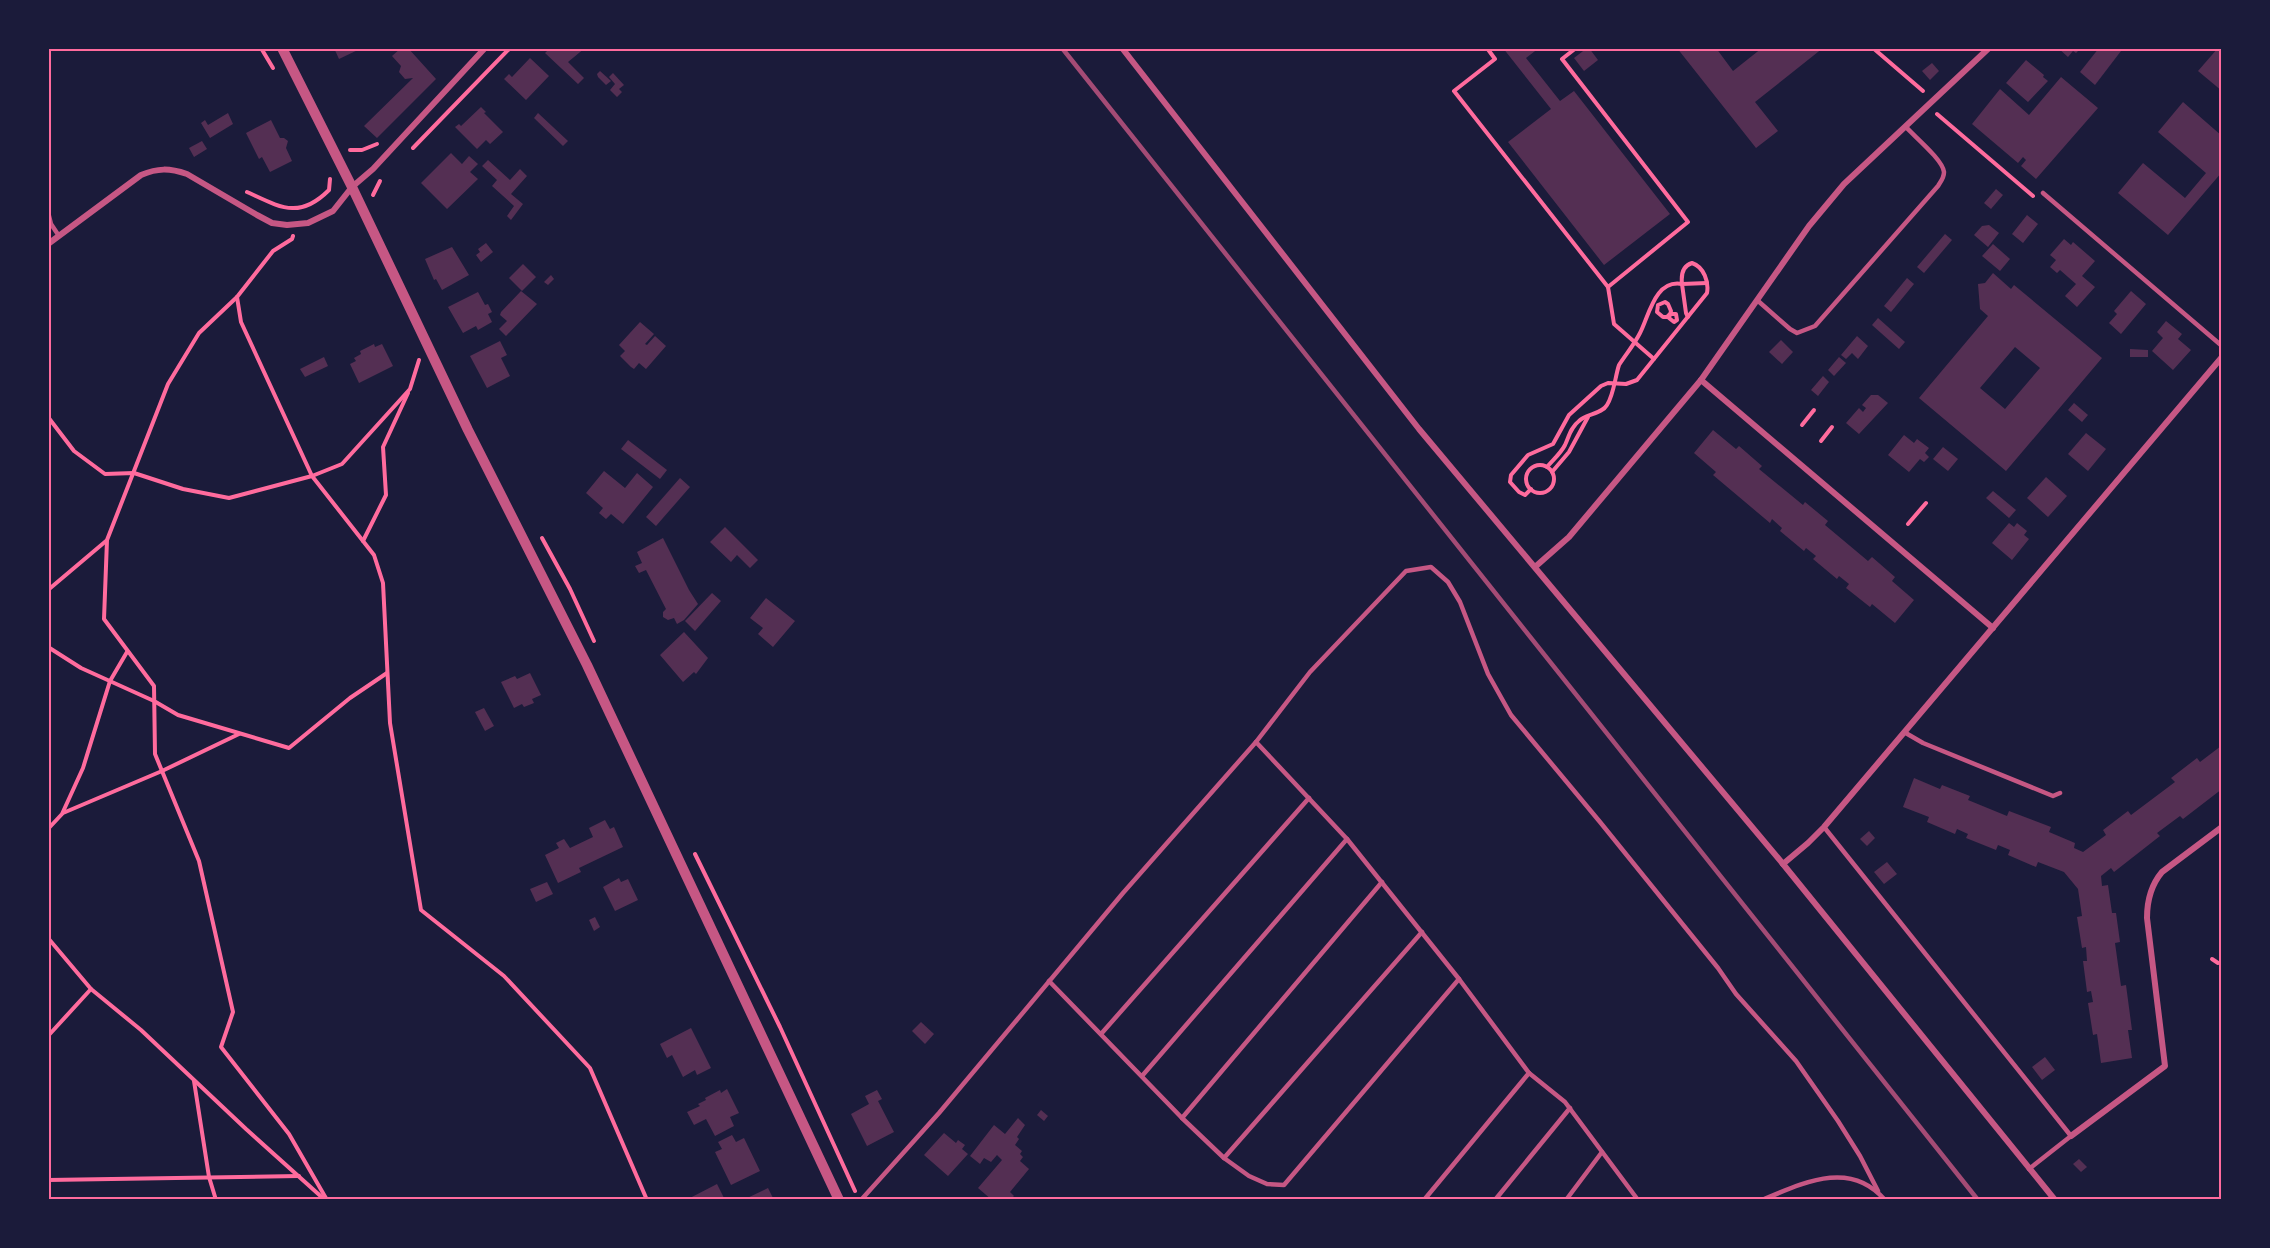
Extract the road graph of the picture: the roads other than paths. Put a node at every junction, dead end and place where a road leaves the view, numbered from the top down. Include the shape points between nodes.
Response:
1 (282, 48) edge
2 (485, 48) edge
3 (1122, 48) edge
4 (1989, 48) edge
5 (1906, 127) junction
6 (352, 187) junction
7 (2043, 193) dead end
8 (48, 212) edge
9 (59, 236) junction
10 (48, 244) edge
11 (1757, 300) junction
12 (2222, 346) edge
13 (2222, 357) edge
14 (1701, 380) junction
15 (1535, 567) junction
16 (1993, 628) junction
17 (1904, 732) junction
18 (1256, 742) junction
19 (2060, 793) dead end
20 (1309, 798) junction
21 (1824, 826) junction
22 (2222, 827) edge
23 (1347, 839) junction
24 (1783, 864) junction
25 (1382, 882) junction
26 (1422, 932) junction
27 (1459, 979) junction
28 (1049, 981) junction
29 (1101, 1034) junction
30 (1529, 1073) junction
31 (1142, 1076) junction
32 (1570, 1108) junction
33 (1182, 1118) junction
34 (2071, 1136) junction
35 (1602, 1152) junction
36 (1224, 1158) junction
37 (2030, 1169) junction
38 (1878, 1191) junction
39 (838, 1200) edge
40 (860, 1200) edge
41 (1424, 1200) edge
42 (1495, 1200) edge
43 (1566, 1200) edge
44 (1638, 1200) edge
45 (1762, 1200) edge
46 (1885, 1200) edge
47 (2055, 1200) edge

1 - 6 street
2 - 6 street
3 - 15 street via 1395,399
4 - 5 street
5 - 11 street via 1824,207
5 - 11 lane via 1940,162 1944,170 1938,186 1815,327 1797,333
6 - 9 street via 333,211 308,223 272,223 187,174 156,169 141,175
6 - 39 street via 587,665
7 - 12 lane
8 - 9 lane
9 - 10 street
11 - 14 street
13 - 16 street
14 - 15 street via 1569,537
14 - 16 street
15 - 24 street
16 - 17 street
17 - 19 lane via 2053,796
17 - 21 street
18 - 20 lane
18 - 28 lane
18 - 38 lane via 1310,672 1406,572 1431,567 1448,582 1460,602 1488,674 1511,715 1736,994 1796,1061 1838,1121
20 - 23 lane
20 - 29 lane
21 - 24 street
21 - 34 lane
22 - 34 street via 2162,872 2149,896 2147,918 2165,1066
23 - 25 lane
23 - 31 lane
24 - 37 street
25 - 26 lane
25 - 33 lane
26 - 27 lane
26 - 36 lane
27 - 30 lane
27 - 36 lane via 1284,1185 1267,1184 1249,1176
28 - 29 lane
28 - 40 lane
29 - 31 lane
30 - 32 lane
30 - 41 lane
31 - 33 lane
32 - 35 lane
32 - 42 lane
33 - 36 lane
34 - 37 lane
35 - 43 lane
35 - 44 lane
37 - 47 street
38 - 45 lane via 1851,1178 1830,1176
38 - 46 lane

